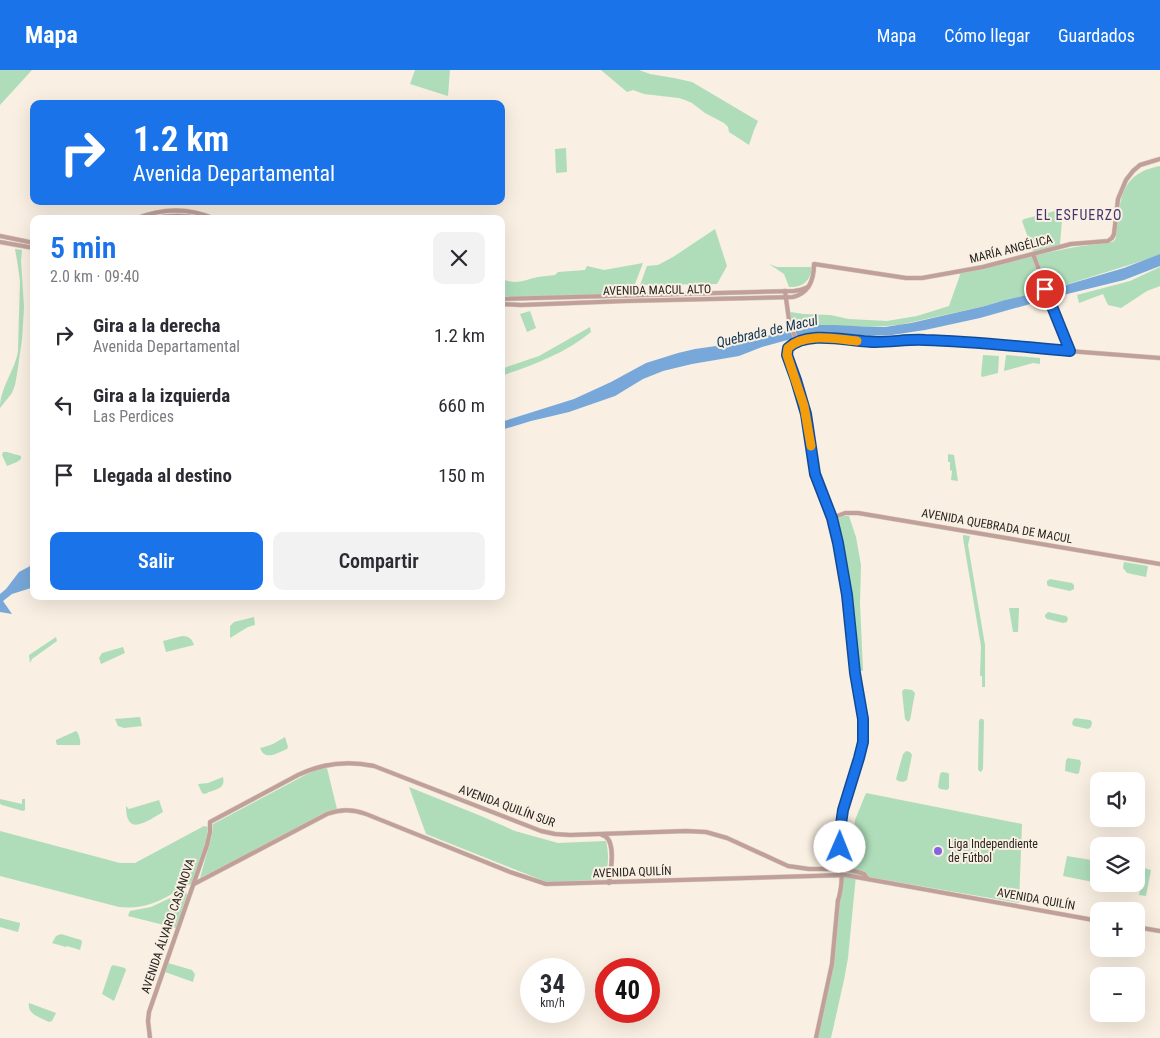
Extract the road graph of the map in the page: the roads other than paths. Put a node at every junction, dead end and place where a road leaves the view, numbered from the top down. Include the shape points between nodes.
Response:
1 (1160, 159) edge
2 (146, 215) edge
3 (205, 215) edge
4 (0, 236) edge
5 (15, 239) junction
6 (0, 242) edge
7 (30, 242) edge
8 (13, 244) junction
9 (30, 247) edge
10 (1032, 254) junction
11 (809, 285) junction
12 (785, 291) junction
13 (786, 297) junction
14 (505, 299) edge
15 (505, 304) edge
16 (795, 340) junction
17 (1070, 351) junction
18 (1160, 358) edge
19 (832, 518) junction
20 (1160, 564) edge
21 (210, 822) joint
22 (615, 833) junction
23 (599, 834) junction
24 (608, 838) junction
25 (802, 868) junction
26 (809, 869) junction
27 (841, 869) junction
28 (841, 875) junction
29 (802, 876) junction
30 (808, 876) junction
31 (867, 878) junction
32 (608, 883) junction
33 (194, 884) junction
34 (1090, 918) edge
35 (1145, 928) edge
36 (1160, 931) edge
37 (150, 1038) edge
38 (816, 1038) edge

1 - 10 street, MARÍA ANGÉLICA via 1140,165 1126,180 1118,199 1111,239
2 - 3 street via 173,210
4 - 5 street
5 - 7 street
5 - 8 street
6 - 8 street
8 - 9 street
10 - 11 street, MARÍA ANGÉLICA via 983,267 918,278 814,264
10 - 17 street
11 - 12 street, AVENIDA MACUL ALTO via 800,290
11 - 13 street, AVENIDA MACUL ALTO via 801,294
12 - 13 street
12 - 14 street, AVENIDA MACUL ALTO
13 - 15 street, AVENIDA MACUL ALTO
13 - 16 street
16 - 17 street via 926,340
16 - 19 street via 787,355 804,406 815,474
17 - 18 street
19 - 20 street, AVENIDA QUEBRADA DE MACUL via 858,513
19 - 27 street via 847,595 864,733 841,820
21 - 23 street, AVENIDA QUILÍN SUR via 310,769 348,763 382,769 548,833
21 - 33 street, AVENIDA ÁLVARO CASANOVA via 208,840
22 - 23 street, AVENIDA QUILÍN SUR
22 - 24 street
22 - 25 street, AVENIDA QUILÍN SUR via 706,832 727,838 783,864
23 - 24 street
24 - 32 street via 612,862
25 - 26 street, AVENIDA QUILÍN SUR
25 - 29 street
26 - 27 street, AVENIDA QUILÍN SUR
26 - 30 street
27 - 28 street
27 - 31 street, AVENIDA QUILÍN SUR via 861,872
28 - 30 street, AVENIDA QUILÍN
28 - 31 street, AVENIDA QUILÍN
28 - 38 street via 833,958
29 - 30 street, AVENIDA QUILÍN
29 - 32 street, AVENIDA QUILÍN
31 - 34 street, AVENIDA QUILÍN
32 - 33 street, AVENIDA QUILÍN via 542,883 366,814 343,810 320,817
33 - 37 street, AVENIDA ÁLVARO CASANOVA via 149,1015
35 - 36 street

